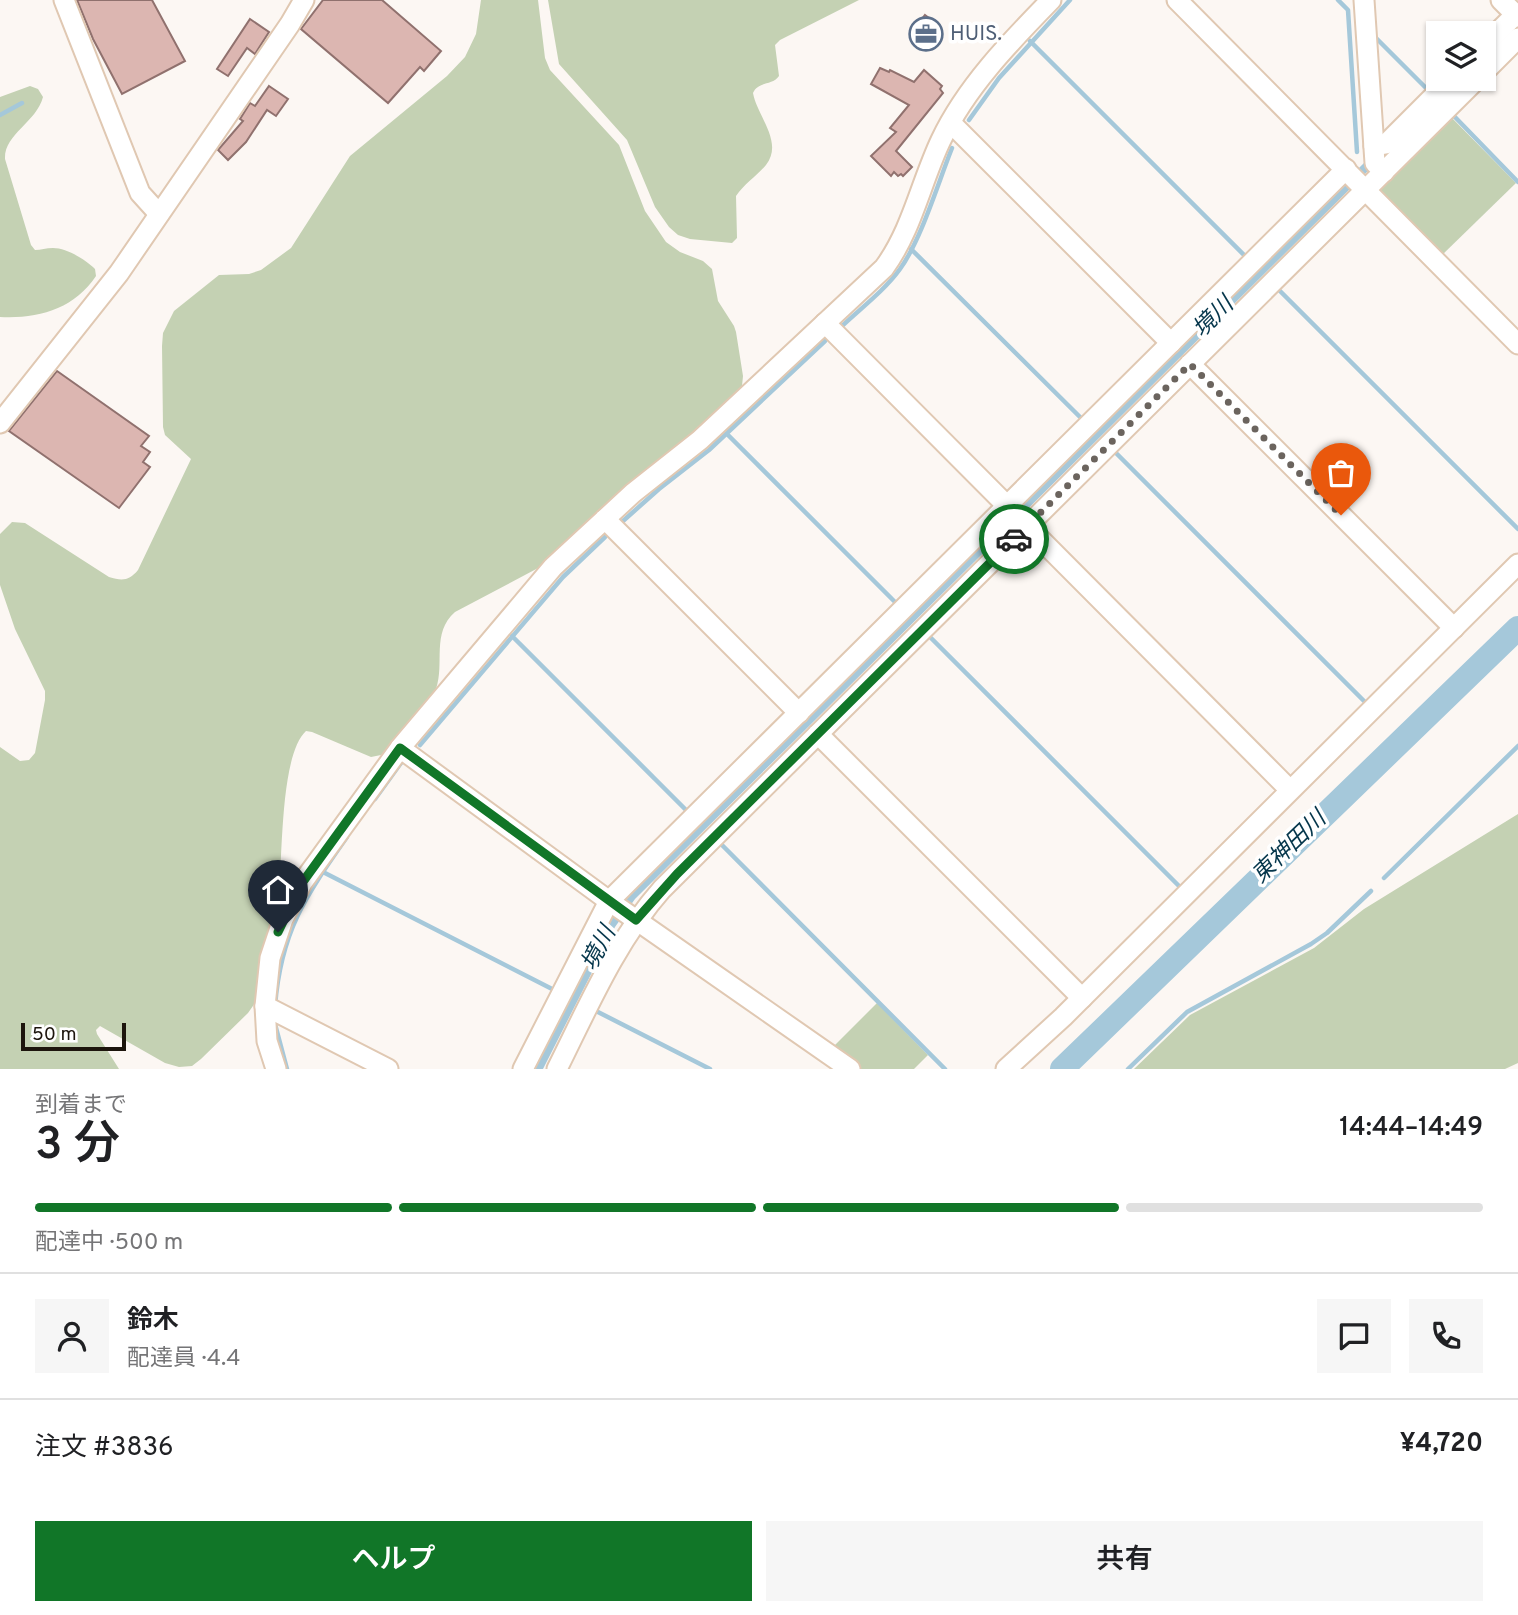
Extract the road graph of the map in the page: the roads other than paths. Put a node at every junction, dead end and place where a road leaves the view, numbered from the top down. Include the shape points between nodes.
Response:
1 (64, 0) edge
2 (304, 0) edge
3 (1051, 0) edge
4 (1177, 0) edge
5 (1364, 0) edge
6 (1501, 0) edge
7 (1517, 16) edge
8 (1496, 35) edge
9 (1518, 38) edge
10 (1496, 60) edge
11 (1439, 91) edge
12 (1465, 91) edge
13 (951, 123) junction
14 (1374, 146) junction
15 (1384, 172) junction
16 (1355, 179) junction
17 (159, 214) junction
18 (825, 323) junction
19 (1171, 343) junction
20 (1518, 344) edge
21 (1190, 364) junction
22 (0, 424) edge
23 (1016, 516) junction
24 (605, 519) junction
25 (1518, 564) edge
26 (1454, 628) junction
27 (799, 713) junction
28 (818, 734) junction
29 (400, 748) junction
30 (1290, 790) junction
31 (622, 910) junction
32 (1082, 998) junction
33 (265, 1006) junction
34 (276, 1069) edge
35 (388, 1069) edge
36 (523, 1069) edge
37 (557, 1069) edge
38 (850, 1069) edge
39 (1006, 1069) edge

1 - 17 street via 140,193
2 - 17 street
3 - 13 street via 988,69
4 - 16 street
5 - 14 street
6 - 7 street
7 - 8 street
9 - 10 street
11 - 14 street via 1386,144
12 - 15 street
13 - 18 street via 891,258
13 - 19 street
14 - 15 street via 1375,163
15 - 16 street
16 - 19 street
16 - 20 street
16 - 21 street
17 - 22 street via 119,273
18 - 23 street
18 - 24 street via 700,440
19 - 23 street
21 - 23 street
21 - 26 street
23 - 27 street
23 - 28 street
23 - 30 street
24 - 27 street
24 - 29 street via 554,567
25 - 26 street
26 - 30 street
27 - 31 street
28 - 31 street via 669,881
28 - 32 street
29 - 31 street
29 - 33 street via 289,906 274,945
30 - 32 street
31 - 36 street
31 - 37 street via 616,953
31 - 38 street
32 - 39 street
33 - 34 street via 267,1041
33 - 35 street

